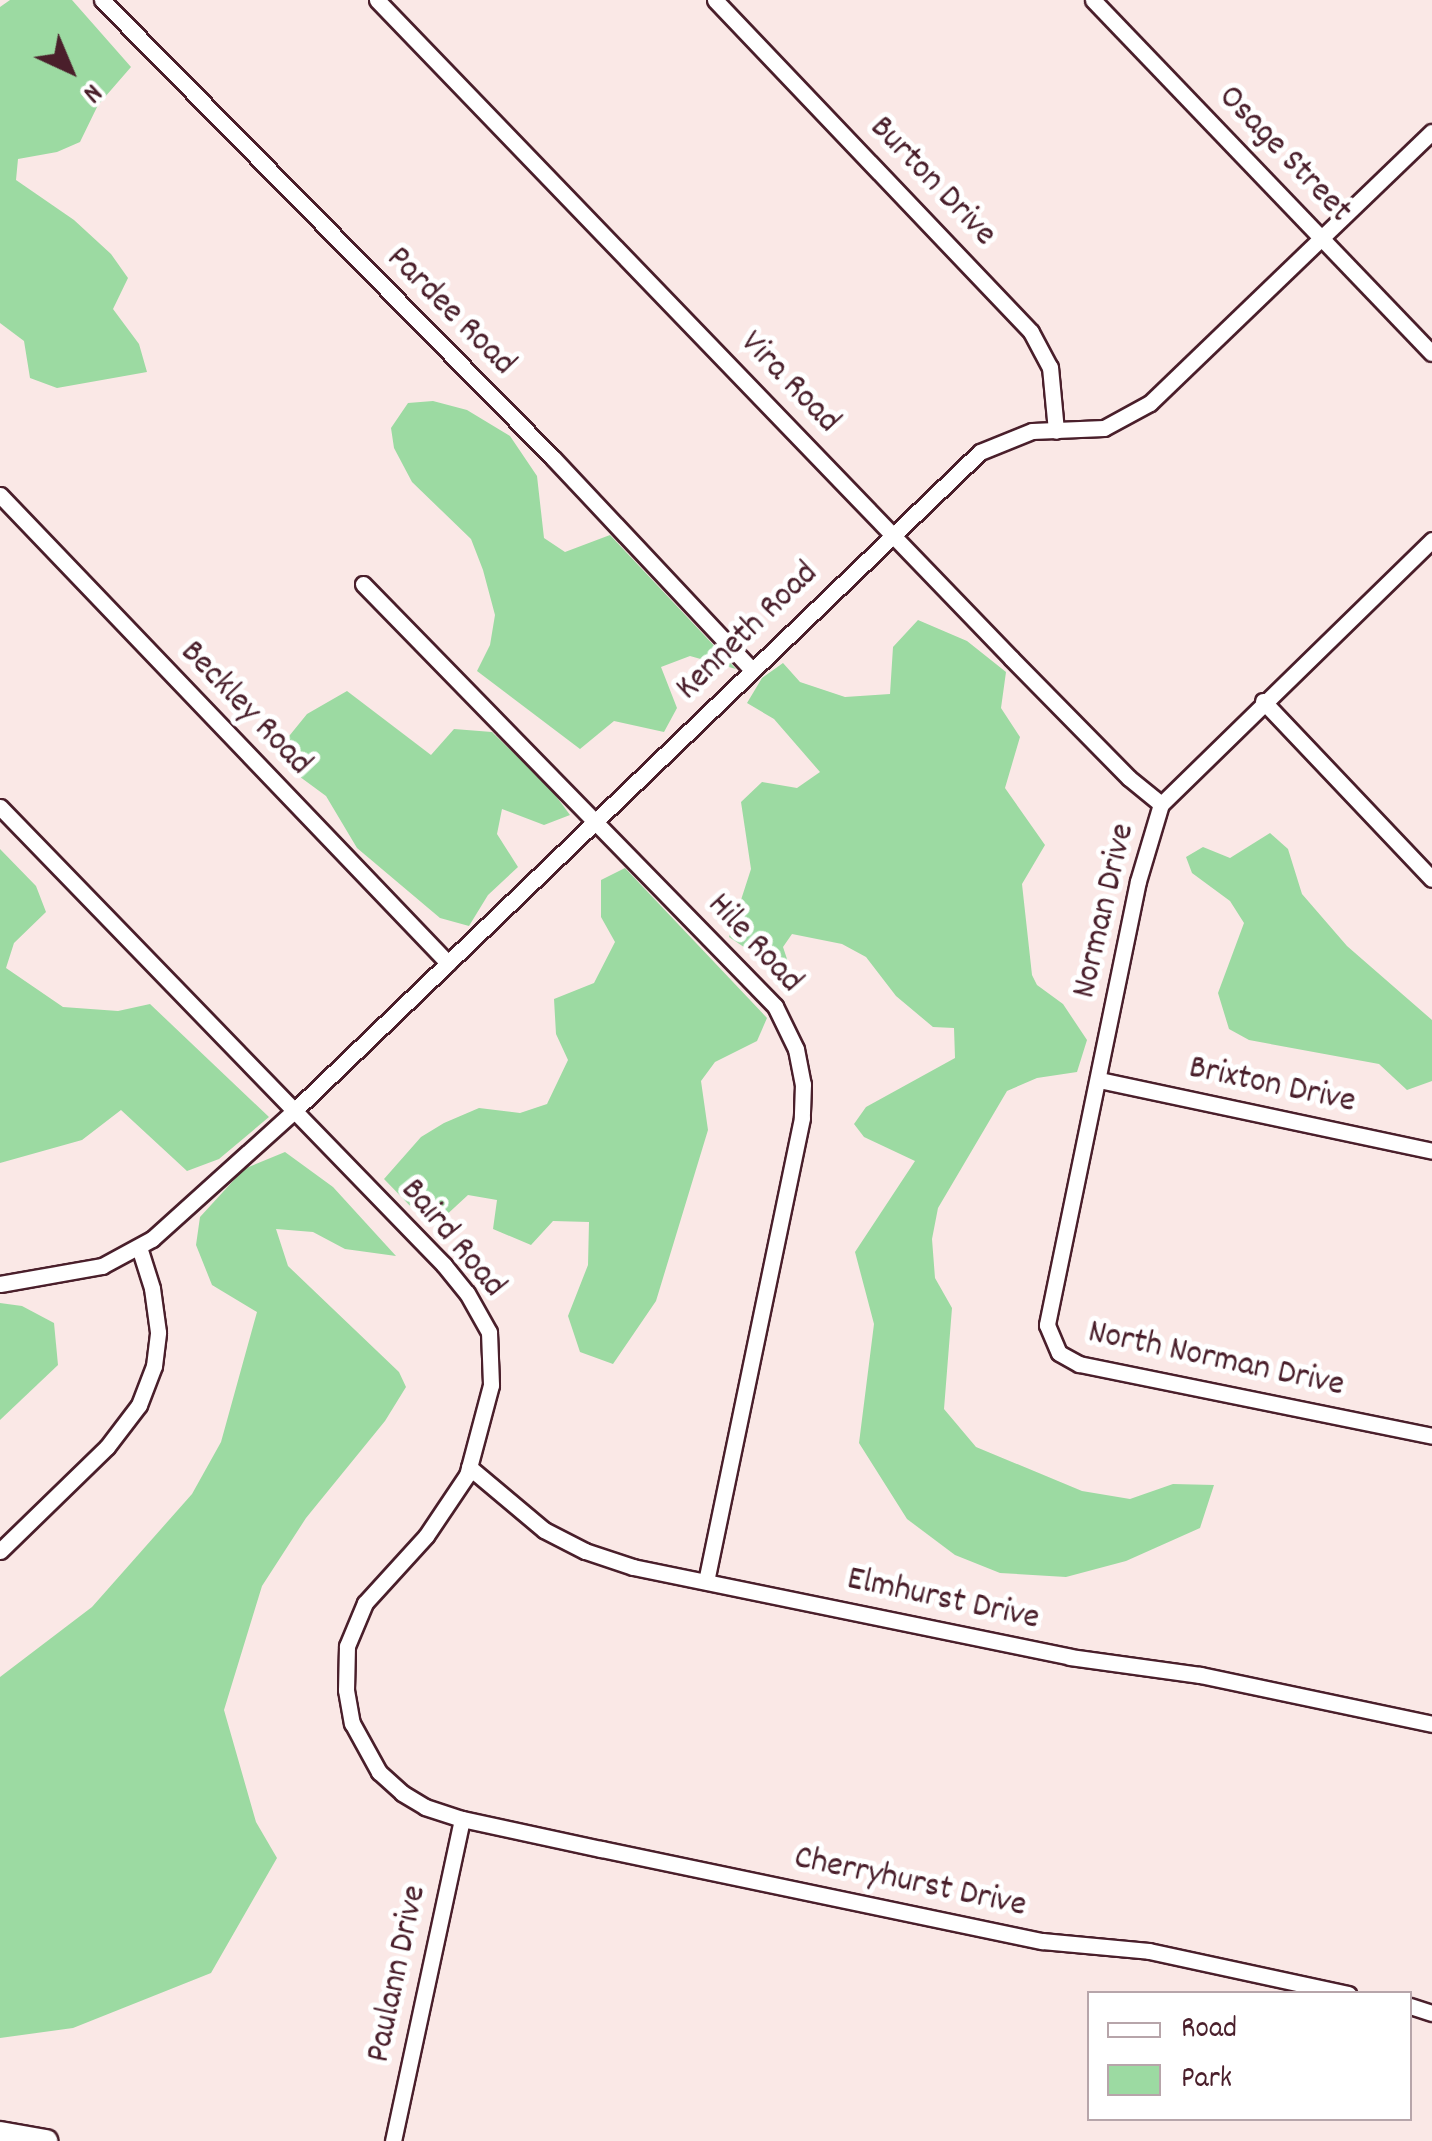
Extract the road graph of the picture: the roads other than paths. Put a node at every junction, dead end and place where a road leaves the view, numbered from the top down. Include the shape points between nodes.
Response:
1 (102, 0) edge
2 (378, 0) edge
3 (715, 0) edge
4 (1092, 0) edge
5 (1432, 132) edge
6 (1321, 238) junction
7 (1432, 353) edge
8 (1056, 431) junction
9 (0, 495) edge
10 (894, 535) junction
11 (1432, 540) edge
12 (363, 584) dead end
13 (752, 670) junction
14 (1263, 701) junction
15 (1161, 804) junction
16 (0, 807) edge
17 (596, 821) junction
18 (1432, 880) edge
19 (448, 963) junction
20 (1099, 1080) junction
21 (294, 1111) junction
22 (1432, 1150) edge
23 (1067, 1226) joint
24 (139, 1246) junction
25 (0, 1284) edge
26 (1432, 1436) edge
27 (470, 1467) junction
28 (0, 1551) edge
29 (706, 1581) junction
30 (1432, 1724) edge
31 (462, 1819) junction
32 (1334, 1991) edge
33 (0, 2133) edge
34 (46, 2141) edge
35 (393, 2141) edge

1 - 13 street, Pardee Road
2 - 10 street, Vira Road
3 - 8 street, Burton Drive via 1031,332 1050,367
4 - 6 street, Osage Street
5 - 6 street, Kenneth Road
6 - 7 street, Osage Street
6 - 8 street, Kenneth Road via 1150,403 1104,428
8 - 10 street, Kenneth Road via 1015,434 980,452
9 - 19 street, Beckley Road
10 - 13 street, Kenneth Road
10 - 15 street, Vira Road
11 - 14 street, Norman Drive
12 - 17 street, Hile Road
13 - 17 street, Kenneth Road
14 - 15 street, Norman Drive
14 - 18 street
15 - 20 street, Norman Drive via 1138,881
16 - 21 street, Baird Road
17 - 19 street, Kenneth Road
17 - 29 street, Hile Road via 775,1006 801,1070 802,1118
19 - 21 street, Kenneth Road
20 - 22 street, Brixton Drive
20 - 23 street, Norman Drive
21 - 24 street, Kenneth Road
21 - 27 street, Baird Road via 444,1265 480,1312 489,1332 491,1385
23 - 26 street, North Norman Drive via 1047,1325 1050,1340 1069,1360
24 - 25 street, Kenneth Road via 78,1272
24 - 28 street via 158,1332 143,1396 107,1447
27 - 29 street, Elmhurst Drive via 524,1517 584,1551
27 - 31 street, Baird Road via 426,1536 366,1603 345,1662 352,1723 379,1772 425,1807
29 - 30 street, Elmhurst Drive
31 - 32 street, Cherryhurst Drive via 1042,1941 1149,1951
31 - 35 street, Paulann Drive
33 - 34 main road

